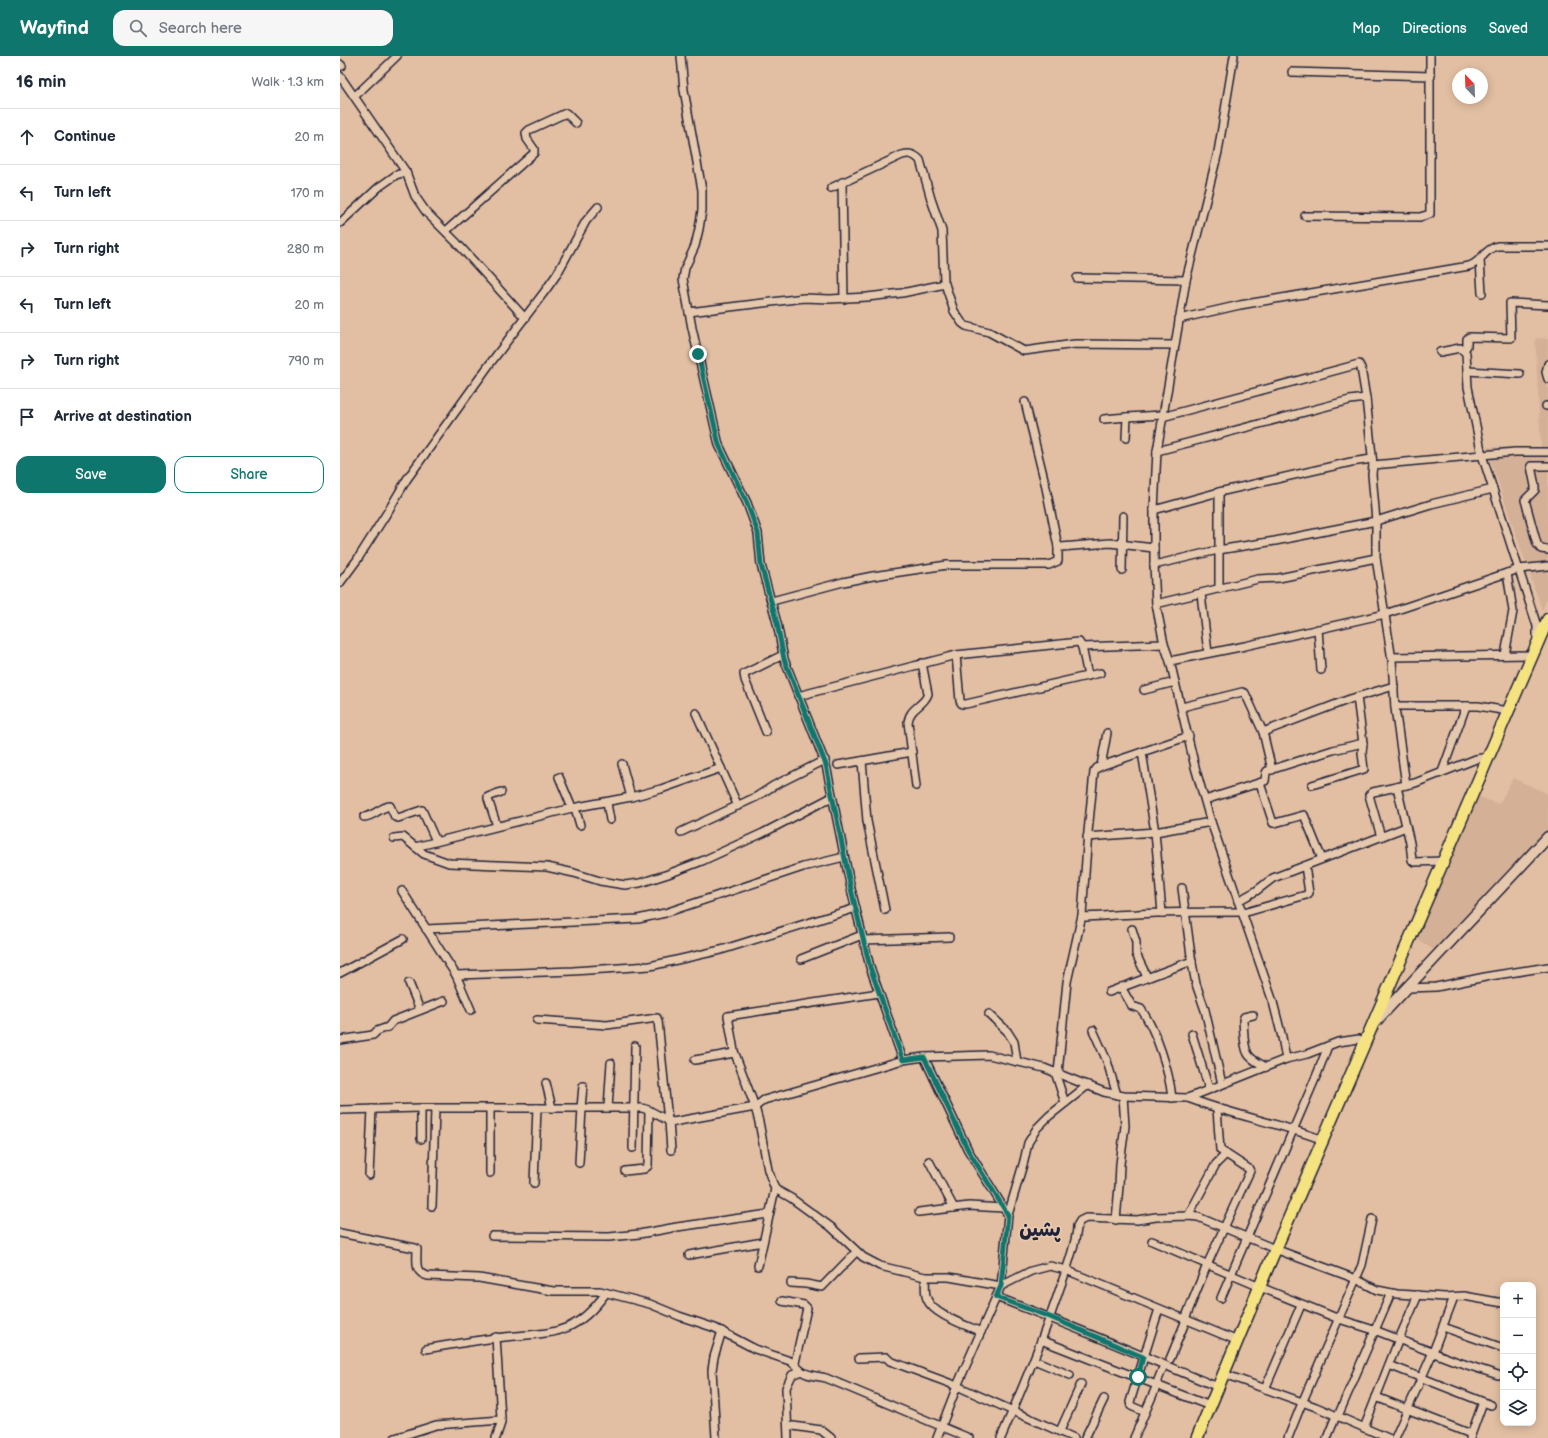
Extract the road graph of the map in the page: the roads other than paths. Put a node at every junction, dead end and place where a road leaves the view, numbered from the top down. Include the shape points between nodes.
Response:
1 (397, 56) edge
2 (681, 56) edge
3 (1234, 56) edge
4 (1430, 56) edge
5 (1292, 72) dead end
6 (340, 76) edge
7 (1431, 76) junction
8 (355, 96) junction
9 (576, 123) dead end
10 (406, 172) junction
11 (842, 182) junction
12 (831, 188) dead end
13 (598, 207) dead end
14 (1305, 216) dead end
15 (340, 223) edge
16 (446, 231) junction
17 (1548, 246) edge
18 (1480, 260) junction
19 (1077, 278) dead end
20 (1186, 280) junction
21 (945, 284) junction
22 (1482, 293) dead end
23 (844, 299) junction
24 (1548, 305) edge
25 (689, 312) junction
26 (525, 318) junction
27 (1179, 319) junction
28 (1175, 345) junction
29 (1464, 350) junction
30 (1440, 352) dead end
31 (1548, 364) edge
32 (1467, 371) junction
33 (1520, 374) dead end
34 (1548, 379) edge
35 (1366, 398) junction
36 (1025, 402) dead end
37 (1127, 416) junction
38 (1162, 416) junction
39 (1104, 419) dead end
40 (1126, 438) dead end
41 (1157, 451) junction
42 (1548, 452) edge
43 (1482, 455) junction
44 (1373, 462) junction
45 (1548, 466) edge
46 (1493, 489) junction
47 (1219, 492) junction
48 (1154, 510) junction
49 (1123, 516) dead end
50 (1376, 521) junction
51 (1122, 544) junction
52 (1058, 547) junction
53 (1154, 548) junction
54 (1218, 550) junction
55 (1548, 550) edge
56 (1376, 558) junction
57 (1154, 565) junction
58 (1548, 566) edge
59 (1519, 569) junction
60 (1122, 570) dead end
61 (1507, 573) junction
62 (340, 583) edge
63 (1219, 589) junction
64 (1201, 594) junction
65 (772, 601) junction
66 (1156, 604) junction
67 (1385, 614) junction
68 (1548, 619) edge
69 (1318, 629) junction
70 (1538, 643) junction
71 (1164, 644) junction
72 (1082, 647) junction
73 (1208, 653) junction
74 (784, 655) junction
75 (956, 655) junction
76 (1532, 655) junction
77 (1505, 656) junction
78 (1392, 657) junction
79 (1170, 660) junction
80 (922, 663) junction
81 (1321, 670) dead end
82 (1100, 673) dead end
83 (1088, 676) junction
84 (1176, 682) junction
85 (1394, 686) junction
86 (1144, 690) dead end
87 (798, 696) junction
88 (1356, 697) junction
89 (1395, 706) junction
90 (1466, 706) junction
91 (1182, 707) junction
92 (1508, 711) junction
93 (696, 713) dead end
94 (766, 732) dead end
95 (1263, 732) junction
96 (1107, 733) dead end
97 (1188, 736) junction
98 (1363, 743) junction
99 (912, 752) junction
100 (1142, 752) junction
101 (1488, 757) junction
102 (825, 760) junction
103 (862, 761) junction
104 (622, 764) dead end
105 (838, 765) dead end
106 (1101, 766) junction
107 (721, 768) junction
108 (1272, 770) junction
109 (1442, 772) junction
110 (559, 777) dead end
111 (1260, 783) junction
112 (1312, 785) dead end
113 (1406, 785) junction
114 (916, 786) dead end
115 (1397, 787) junction
116 (501, 792) dead end
117 (631, 797) junction
118 (832, 797) junction
119 (1205, 800) junction
120 (607, 802) junction
121 (738, 806) junction
122 (574, 808) junction
123 (364, 817) dead end
124 (610, 820) dead end
125 (1211, 822) junction
126 (580, 825) dead end
127 (497, 826) junction
128 (1406, 827) junction
129 (681, 832) dead end
130 (1155, 832) junction
131 (1087, 836) junction
132 (1381, 836) junction
133 (1548, 837) edge
134 (394, 838) dead end
135 (436, 841) junction
136 (415, 847) junction
137 (844, 857) junction
138 (1322, 859) junction
139 (1443, 861) junction
140 (1305, 866) junction
141 (1182, 888) dead end
142 (402, 891) dead end
143 (1238, 901) junction
144 (856, 908) junction
145 (884, 910) dead end
146 (1162, 913) junction
147 (1185, 913) junction
148 (1242, 913) junction
149 (1082, 917) junction
150 (426, 929) junction
151 (1132, 929) dead end
152 (863, 937) junction
153 (949, 937) dead end
154 (403, 939) dead end
155 (801, 959) dead end
156 (1192, 961) junction
157 (1548, 967) edge
158 (340, 973) edge
159 (456, 975) junction
160 (1147, 977) junction
161 (409, 983) dead end
162 (1121, 987) junction
163 (1408, 988) junction
164 (1109, 992) dead end
165 (880, 993) junction
166 (444, 1001) dead end
167 (420, 1010) junction
168 (471, 1010) dead end
169 (989, 1014) dead end
170 (1253, 1015) dead end
171 (537, 1020) dead end
172 (1373, 1023) junction
173 (1093, 1030) dead end
174 (1192, 1034) dead end
175 (340, 1040) edge
176 (1365, 1043) junction
177 (635, 1046) dead end
178 (1328, 1046) junction
179 (734, 1053) junction
180 (924, 1057) junction
181 (1286, 1059) junction
182 (695, 1060) dead end
183 (903, 1060) junction
184 (1017, 1062) junction
185 (611, 1063) dead end
186 (1266, 1067) junction
187 (1056, 1073) junction
188 (546, 1082) dead end
189 (1222, 1084) junction
190 (582, 1086) dead end
191 (1088, 1086) junction
192 (1209, 1090) junction
193 (1120, 1096) junction
194 (1172, 1098) junction
195 (1188, 1098) junction
196 (1065, 1104) junction
197 (755, 1107) junction
198 (421, 1108) junction
199 (490, 1108) junction
200 (537, 1108) junction
201 (552, 1108) junction
202 (582, 1108) junction
203 (608, 1108) junction
204 (633, 1108) junction
205 (435, 1109) junction
206 (1218, 1109) junction
207 (340, 1110) edge
208 (372, 1110) junction
209 (649, 1110) junction
210 (668, 1121) junction
211 (1294, 1129) junction
212 (420, 1139) dead end
213 (1323, 1140) junction
214 (633, 1148) dead end
215 (670, 1150) dead end
216 (1226, 1154) junction
217 (929, 1160) dead end
218 (579, 1163) dead end
219 (625, 1171) dead end
220 (490, 1172) dead end
221 (369, 1175) dead end
222 (534, 1183) dead end
223 (774, 1189) junction
224 (432, 1206) dead end
225 (954, 1208) junction
226 (1004, 1208) junction
227 (919, 1212) dead end
228 (769, 1214) junction
229 (1008, 1215) junction
230 (1188, 1216) junction
231 (1372, 1219) dead end
232 (1116, 1220) junction
233 (1224, 1228) junction
234 (340, 1233) edge
235 (492, 1236) dead end
236 (1247, 1238) junction
237 (1152, 1241) dead end
238 (763, 1242) junction
239 (1275, 1249) junction
240 (856, 1252) junction
241 (689, 1255) dead end
242 (1207, 1265) junction
243 (758, 1266) dead end
244 (1066, 1270) junction
245 (1230, 1275) junction
246 (925, 1277) junction
247 (1356, 1279) junction
248 (791, 1283) dead end
249 (1001, 1286) junction
250 (1260, 1287) junction
251 (606, 1293) junction
252 (1391, 1293) junction
253 (1418, 1296) junction
254 (996, 1297) junction
255 (1454, 1297) junction
256 (1221, 1298) dead end
257 (782, 1301) dead end
258 (1500, 1302) edge
259 (1301, 1304) junction
260 (1159, 1309) junction
261 (1050, 1317) junction
262 (1186, 1320) junction
263 (1339, 1320) junction
264 (1443, 1327) junction
265 (1374, 1330) junction
266 (722, 1332) junction
267 (981, 1332) junction
268 (496, 1338) junction
269 (1399, 1339) junction
270 (1041, 1340) junction
271 (1238, 1341) junction
272 (1500, 1347) edge
273 (426, 1349) dead end
274 (1433, 1352) junction
275 (1143, 1357) junction
276 (859, 1358) dead end
277 (1170, 1359) dead end
278 (1034, 1360) junction
279 (795, 1364) junction
280 (1164, 1365) junction
281 (1389, 1365) junction
282 (801, 1371) junction
283 (1224, 1374) junction
284 (1070, 1375) dead end
285 (1498, 1376) dead end
286 (1138, 1377) junction
287 (1422, 1377) junction
288 (1081, 1384) dead end
289 (1156, 1385) junction
290 (957, 1386) junction
291 (1218, 1387) junction
292 (1265, 1389) junction
293 (1376, 1397) junction
294 (1104, 1399) dead end
295 (1302, 1402) junction
296 (1483, 1402) junction
297 (1210, 1406) junction
298 (1491, 1406) dead end
299 (1407, 1409) junction
300 (1012, 1411) junction
301 (1145, 1412) junction
302 (1337, 1416) junction
303 (501, 1420) junction
304 (793, 1426) dead end
305 (942, 1426) junction
306 (1364, 1428) junction
307 (1060, 1431) junction
308 (1470, 1436) edge
309 (395, 1438) edge
310 (496, 1438) edge
311 (716, 1438) edge
312 (788, 1438) edge
313 (831, 1438) edge
314 (937, 1438) edge
315 (968, 1438) edge
316 (1001, 1438) edge
317 (1074, 1438) edge
318 (1085, 1438) edge
319 (1134, 1438) edge
320 (1197, 1438) edge
321 (1288, 1438) edge
322 (1327, 1438) edge
323 (1388, 1438) edge
324 (1395, 1438) edge

1 - 8 street
2 - 25 street via 702,190 700,229 683,279
3 - 20 street via 1218,152
4 - 7 street
5 - 7 street
6 - 8 street
7 - 14 street via 1430,214 1420,218
8 - 10 street
9 - 16 street via 566,113 529,130 526,133 527,139 534,149 534,154
10 - 15 street via 396,175 379,187
10 - 16 street via 418,201
11 - 12 street
11 - 21 street via 902,155 916,156 920,160 942,231
11 - 23 street
13 - 26 street via 586,221 557,274
16 - 26 street
17 - 18 street via 1497,246 1486,251
18 - 22 street
18 - 27 street via 1469,266 1240,305
19 - 20 street
20 - 27 street
21 - 23 street
21 - 28 street via 954,310 962,323 989,332 1024,351 1075,344
23 - 25 street via 804,298
24 - 29 street via 1510,303 1511,338 1469,337 1468,346
25 - 65 street via 719,445 754,520 760,542 761,565
26 - 62 street via 407,479
27 - 28 street
28 - 38 street
29 - 30 street via 1460,348
29 - 32 street
31 - 34 street
32 - 33 street
32 - 43 street
35 - 38 street via 1359,364
35 - 41 street
35 - 44 street
36 - 52 street
37 - 38 street
37 - 39 street
37 - 40 street
38 - 41 street
41 - 48 street
42 - 43 street
43 - 44 street
43 - 46 street
44 - 47 street via 1350,462
44 - 50 street
45 - 55 street via 1531,466 1535,490 1525,500 1537,544 1541,549
46 - 50 street
46 - 59 street
47 - 48 street
47 - 54 street
48 - 53 street
49 - 51 street
50 - 54 street
50 - 56 street
51 - 52 street
51 - 53 street
51 - 60 street
52 - 65 street via 1058,561 1050,565 947,566 851,580
53 - 57 street
54 - 57 street
54 - 63 street
56 - 63 street via 1280,578 1258,579
56 - 67 street
57 - 66 street
58 - 59 street
59 - 61 street
59 - 70 street via 1537,626
61 - 67 street
61 - 77 street via 1513,611
63 - 64 street
64 - 66 street
64 - 73 street
65 - 74 street
66 - 71 street
67 - 69 street
67 - 78 street
68 - 70 main road
69 - 73 street
69 - 81 street
70 - 76 main road
71 - 72 street
71 - 79 street
72 - 75 street via 1078,642
72 - 83 street
73 - 79 street
74 - 87 street
74 - 94 street via 744,674 744,680
75 - 80 street
75 - 83 street via 962,704
76 - 77 street
76 - 92 main road
77 - 78 street
78 - 85 street
79 - 84 street
80 - 87 street
80 - 99 street via 928,694 909,717
82 - 83 street
84 - 86 street
84 - 91 street
85 - 88 street
85 - 89 street
87 - 102 street
88 - 95 street
88 - 98 street
89 - 90 street
89 - 113 street
90 - 92 street
90 - 109 street
91 - 95 street via 1242,692 1245,693
91 - 97 street
92 - 101 main road
93 - 107 street
95 - 108 street
96 - 106 street
97 - 100 street
97 - 119 street
98 - 108 street
98 - 112 street via 1364,769
99 - 103 street
99 - 114 street
100 - 106 street
100 - 130 street
101 - 109 street
101 - 139 main road
102 - 118 street
102 - 121 street
103 - 105 street
103 - 145 street via 867,821
104 - 117 street
106 - 131 street via 1094,772
107 - 117 street
107 - 121 street
108 - 111 street via 1266,773 1265,781
109 - 113 street
110 - 122 street
111 - 119 street
111 - 138 street via 1273,822 1304,815
113 - 115 street
115 - 128 street
115 - 132 street via 1369,795
116 - 127 street via 488,798
117 - 120 street
118 - 136 street via 702,861 668,874 625,885 547,868 449,864 424,854
118 - 137 street
119 - 125 street
120 - 122 street
120 - 124 street
121 - 129 street
122 - 126 street
122 - 127 street
123 - 135 street via 371,816 386,806 390,806 398,818 422,810
125 - 130 street
125 - 143 street
127 - 135 street
128 - 132 street
128 - 139 street via 1414,862
130 - 131 street
130 - 146 street
131 - 149 street
132 - 138 street
133 - 163 main road
134 - 136 street via 403,837
135 - 136 street
137 - 144 street
137 - 150 street via 788,871 665,913 638,919
138 - 140 street
139 - 172 main road
140 - 143 street via 1273,878
140 - 148 street via 1309,893
141 - 147 street
142 - 150 street
143 - 148 street
144 - 152 street
144 - 159 street via 721,950 650,966
146 - 147 street
146 - 149 street
147 - 148 street
147 - 156 street
148 - 181 street via 1273,1002
149 - 187 street via 1067,982
150 - 159 street
151 - 160 street via 1136,954
152 - 153 street
152 - 155 street
152 - 165 street via 870,967
154 - 158 street
156 - 160 street
156 - 189 street
157 - 163 street via 1436,987
159 - 168 street
160 - 162 street
161 - 167 street
162 - 164 street
162 - 194 street via 1132,1006 1142,1010 1155,1036
163 - 172 main road
165 - 179 street via 730,1015 728,1019
165 - 183 street
166 - 167 street
167 - 175 street via 393,1021 388,1027 373,1035
169 - 184 street via 1014,1042
170 - 186 street via 1244,1017 1243,1020 1246,1048 1251,1058
171 - 210 street via 607,1024 657,1018
172 - 176 main road
173 - 193 street
174 - 192 street
176 - 178 street via 1359,1039
176 - 213 main road
177 - 204 street
178 - 181 street
178 - 211 street
179 - 182 street
179 - 197 street
180 - 183 street
180 - 184 street via 989,1055
180 - 226 street via 968,1150
181 - 186 street
183 - 197 street via 764,1100
184 - 187 street
185 - 203 street
186 - 189 street
187 - 191 street
187 - 196 street
188 - 201 street
189 - 192 street
190 - 202 street
191 - 193 street
191 - 196 street
192 - 195 street
193 - 194 street
193 - 232 street via 1125,1126
194 - 195 street
195 - 206 street
196 - 229 street via 1037,1128 1028,1143
197 - 210 street
197 - 223 street
198 - 205 street
198 - 208 street
198 - 212 street
199 - 200 street
199 - 205 street
199 - 220 street
200 - 201 street
200 - 222 street
201 - 202 street
202 - 203 street
202 - 218 street
203 - 204 street
204 - 209 street
204 - 214 street
205 - 224 street
206 - 211 street
206 - 216 street via 1220,1150
207 - 208 street
208 - 221 street
209 - 210 street
209 - 219 street via 648,1166 644,1169
210 - 215 street
211 - 213 street
211 - 236 street
213 - 239 main road
216 - 230 street via 1216,1164
216 - 233 street via 1250,1171
217 - 225 street
223 - 228 street
223 - 240 street via 831,1227
225 - 226 street
225 - 227 street
226 - 229 street
228 - 235 street via 609,1237
228 - 238 street
229 - 249 street
230 - 232 street
230 - 233 street via 1198,1217
231 - 247 street via 1362,1265
232 - 244 street via 1088,1218 1080,1221
233 - 236 street
233 - 242 street
234 - 251 street via 416,1248 419,1272 422,1275 479,1278 554,1291
236 - 239 street
236 - 245 street
237 - 242 street
238 - 241 street
238 - 243 street
239 - 247 street
239 - 250 main road
240 - 246 street via 880,1266
240 - 248 street via 822,1287
242 - 245 street
242 - 262 street
244 - 249 street via 1050,1266 1031,1271
244 - 260 street
244 - 261 street
245 - 250 street
245 - 256 street
246 - 249 street
246 - 267 street via 926,1298 935,1309
247 - 252 street via 1377,1290
247 - 263 street
249 - 254 street
250 - 259 street
250 - 271 main road
251 - 266 street via 650,1304
251 - 268 street via 580,1322 563,1329
252 - 253 street
252 - 265 street
253 - 255 street
253 - 269 street
254 - 261 street
254 - 267 street
255 - 258 street via 1464,1296
255 - 264 street
257 - 279 street via 804,1305 807,1308
259 - 263 street
259 - 292 street
260 - 262 street
260 - 275 street
261 - 270 street
261 - 275 street
262 - 271 street
262 - 277 street
263 - 265 street
263 - 295 street
264 - 272 street
264 - 274 street
265 - 269 street
265 - 302 street
266 - 279 street via 755,1349
266 - 311 street via 712,1370
267 - 290 street
268 - 273 street
268 - 303 street
269 - 274 street
269 - 281 street
270 - 278 street
270 - 286 street
271 - 283 main road
274 - 285 street
274 - 287 street
275 - 280 street
275 - 286 street
276 - 290 street via 886,1357 890,1361
278 - 284 street
278 - 300 street
279 - 282 street
280 - 289 street
280 - 291 street
281 - 287 street
281 - 293 street
282 - 305 street via 826,1378
282 - 312 street via 792,1375 786,1388
283 - 291 main road
283 - 292 street
286 - 289 street
286 - 301 street via 1130,1405
287 - 296 street
287 - 299 street
288 - 307 street
289 - 297 street
289 - 301 street
290 - 300 street
290 - 305 street
291 - 297 main road
292 - 295 street
293 - 299 street
293 - 306 street
294 - 318 street
295 - 302 street
295 - 321 street
296 - 298 street
296 - 308 street
297 - 320 main road
299 - 308 street
299 - 324 street
300 - 307 street
300 - 316 street
301 - 319 street
302 - 306 street
302 - 322 street
303 - 309 street via 436,1425
303 - 310 street
304 - 313 street via 821,1430
305 - 314 street
305 - 315 street
306 - 323 street
307 - 317 street

